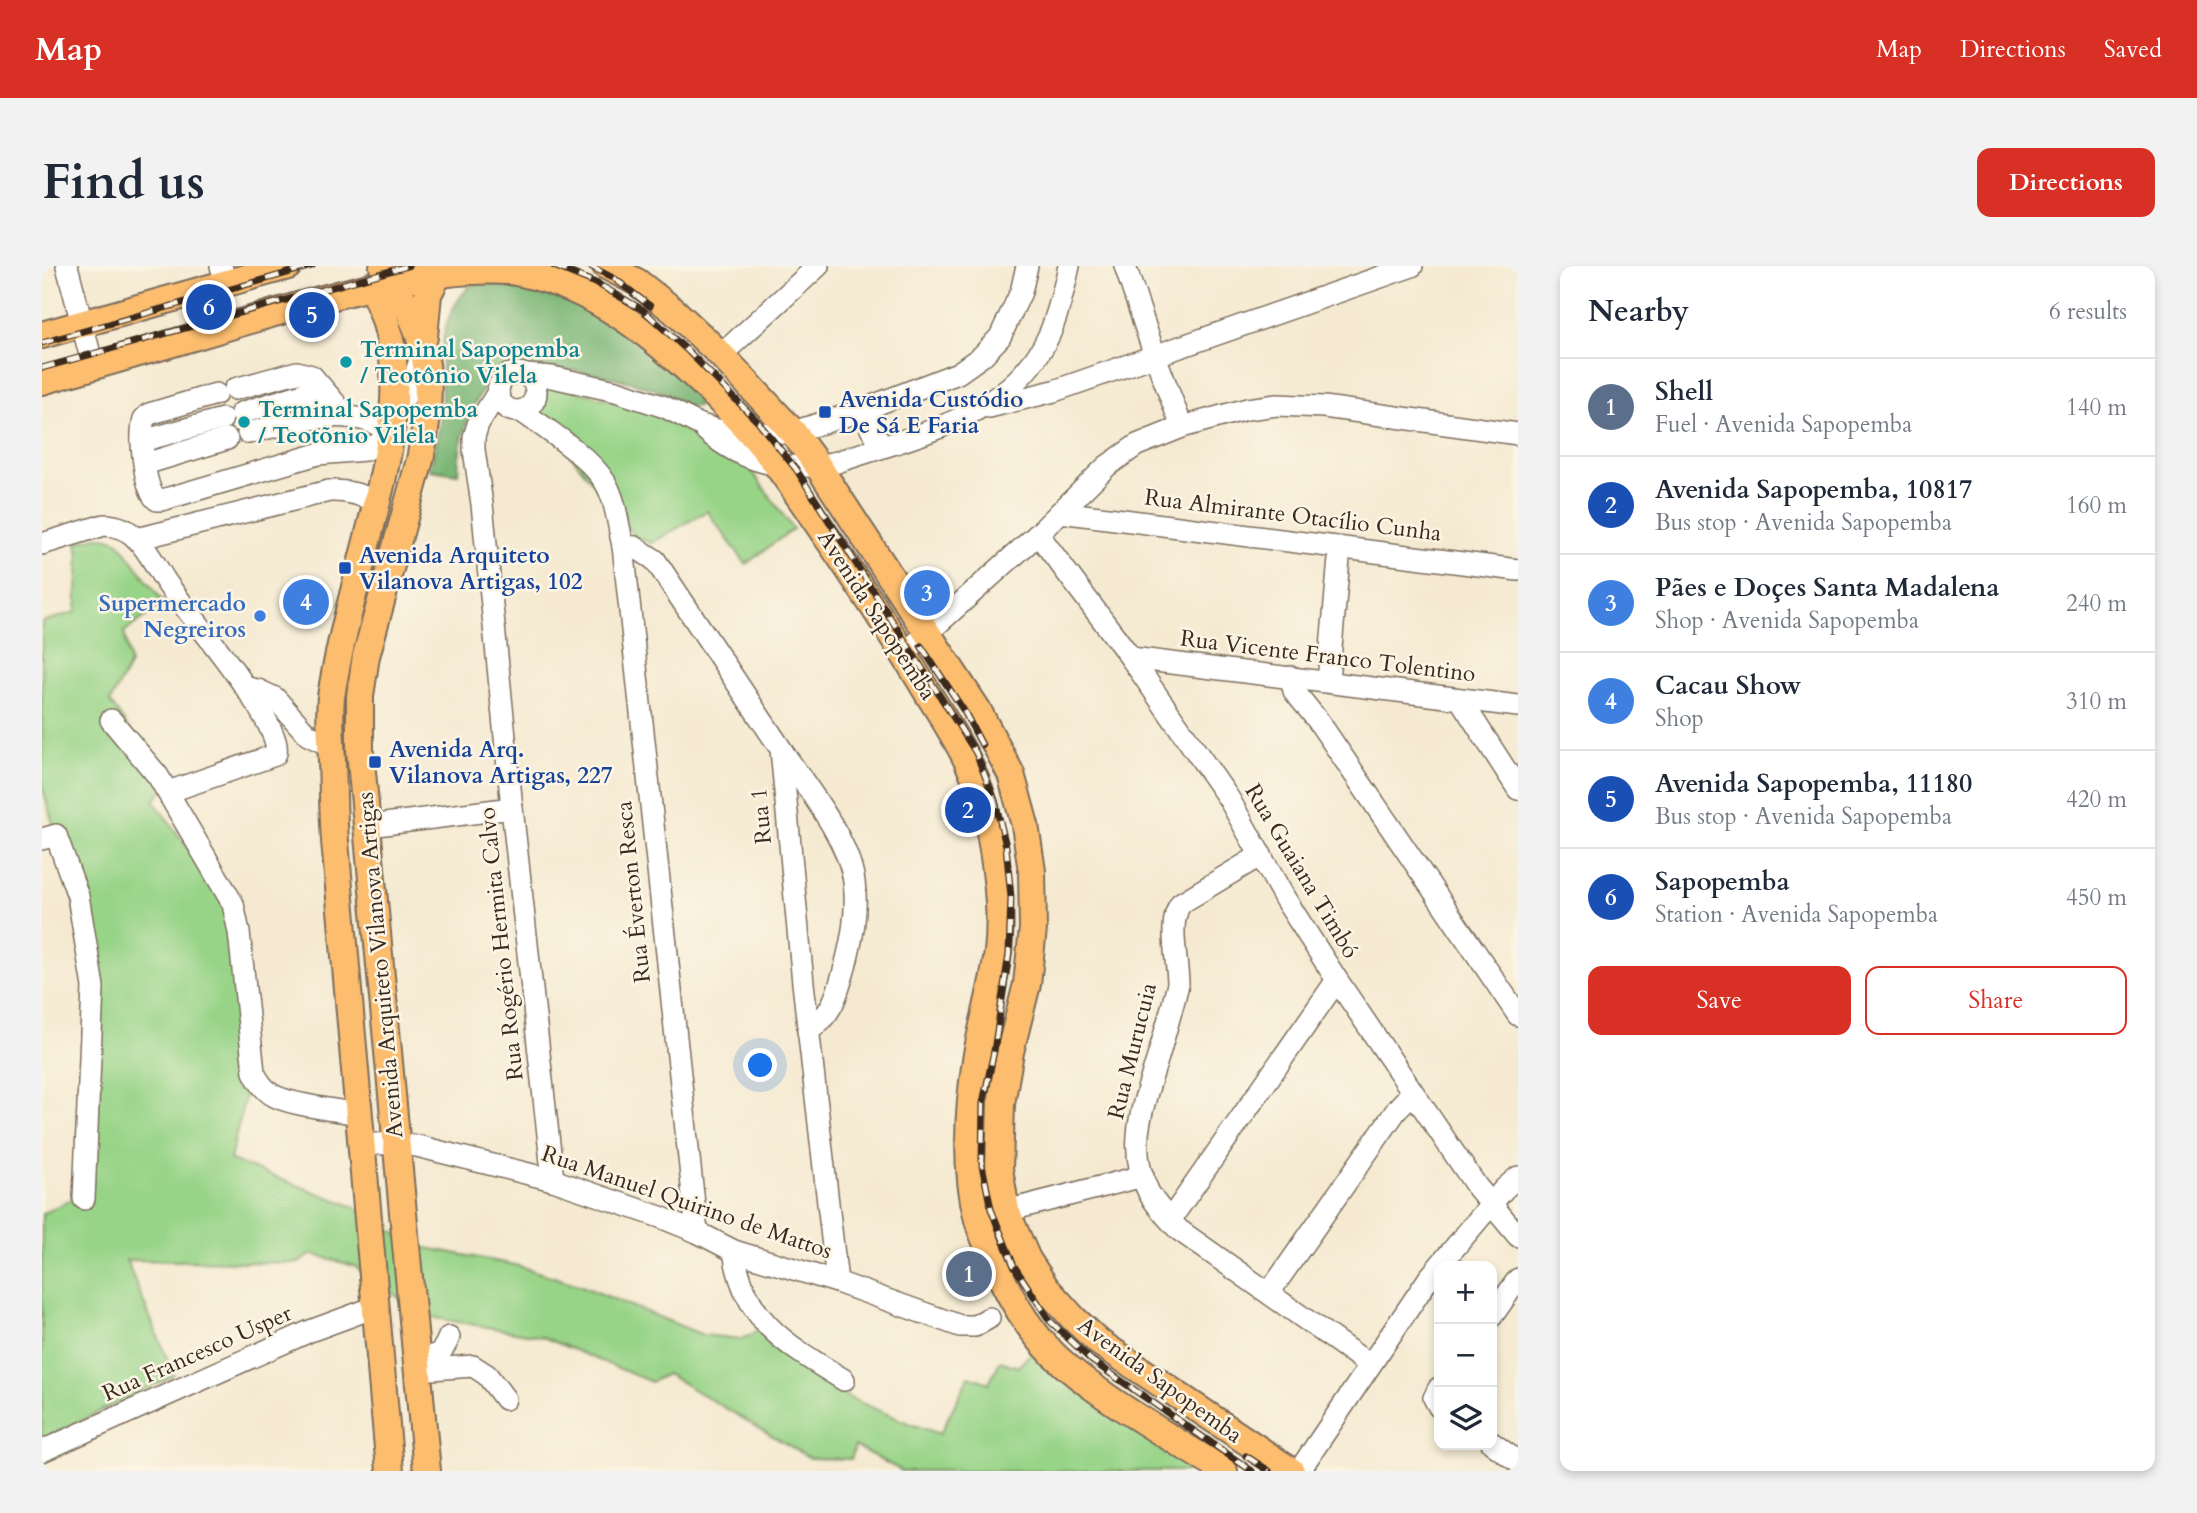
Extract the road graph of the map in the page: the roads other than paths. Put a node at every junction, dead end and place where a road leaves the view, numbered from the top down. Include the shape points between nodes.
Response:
1 (67, 266) edge
2 (288, 266) edge
3 (546, 266) edge
4 (606, 266) edge
5 (818, 266) edge
6 (1027, 266) edge
7 (1069, 266) edge
8 (1125, 266) edge
9 (1412, 266) edge
10 (440, 271) junction
11 (510, 271) junction
12 (223, 275) edge
13 (382, 278) edge
14 (82, 324) junction
15 (42, 335) edge
16 (423, 346) junction
17 (721, 355) junction
18 (1154, 356) junction
19 (93, 366) junction
20 (1028, 368) junction
21 (42, 381) edge
22 (1054, 391) junction
23 (329, 396) junction
24 (514, 399) junction
25 (980, 409) junction
26 (861, 410) junction
27 (357, 419) junction
28 (392, 421) junction
29 (698, 424) junction
30 (234, 426) junction
31 (1182, 426) junction
32 (793, 432) junction
33 (752, 434) junction
34 (1518, 434) edge
35 (142, 441) junction
36 (876, 449) junction
37 (318, 454) junction
38 (145, 464) junction
39 (776, 464) junction
40 (818, 466) junction
41 (388, 477) junction
42 (1060, 512) junction
43 (1038, 534) junction
44 (137, 539) junction
45 (42, 544) edge
46 (623, 545) junction
47 (1340, 548) junction
48 (1518, 570) edge
49 (928, 634) junction
50 (904, 654) junction
51 (1131, 658) junction
52 (1291, 677) junction
53 (1324, 681) junction
54 (247, 688) junction
55 (1460, 699) junction
56 (1518, 706) edge
57 (111, 720) dead end
58 (1320, 722) junction
59 (331, 746) junction
60 (781, 749) junction
61 (1518, 789) edge
62 (168, 792) junction
63 (512, 808) junction
64 (369, 826) junction
65 (49, 837) edge
66 (1261, 855) junction
67 (1337, 980) junction
68 (1518, 1015) edge
69 (808, 1031) junction
70 (1412, 1093) junction
71 (358, 1114) junction
72 (396, 1143) junction
73 (361, 1145) junction
74 (1143, 1176) junction
75 (1518, 1177) edge
76 (553, 1180) junction
77 (83, 1199) dead end
78 (1492, 1204) junction
79 (1006, 1211) junction
80 (1170, 1220) junction
81 (697, 1232) junction
82 (1518, 1236) edge
83 (734, 1251) junction
84 (1518, 1279) edge
85 (837, 1282) junction
86 (1269, 1293) junction
87 (376, 1307) junction
88 (1497, 1308) edge
89 (989, 1318) dead end
90 (449, 1337) dead end
91 (416, 1364) junction
92 (1370, 1365) junction
93 (844, 1380) dead end
94 (505, 1399) dead end
95 (1497, 1447) edge
96 (42, 1451) edge
97 (1518, 1462) edge
98 (390, 1471) edge
99 (427, 1471) edge
100 (1224, 1471) edge
101 (1291, 1471) edge
102 (1299, 1471) edge

1 - 14 street
2 - 12 main road
3 - 11 main road
4 - 17 main road, Avenida Sapopemba via 674,310
5 - 17 street
6 - 26 street via 1010,317 1000,337 982,356 958,373
7 - 20 street via 1049,334
8 - 18 street
9 - 18 street
10 - 11 main road, Avenida Sapopemba
10 - 13 main road, Avenida Sapopemba
10 - 16 main road via 428,294
11 - 33 main road, Avenida Sapopemba via 560,284 632,323 673,355
12 - 14 main road
13 - 16 main road, Avenida Arquiteto Vilanova Artigas via 406,300
13 - 19 main road, Avenida Sapopemba
13 - 28 main road, Avenida Arquiteto Vilanova Artigas via 381,306 392,349
14 - 15 main road
14 - 19 street
16 - 28 street via 411,389
16 - 41 main road, Avenida Arquiteto Vilanova Artigas via 428,378 426,429
17 - 32 main road, Avenida Sapopemba
18 - 22 street
18 - 31 street
19 - 21 main road, Avenida Sapopemba
20 - 22 street
20 - 25 street
22 - 25 street
23 - 27 street
23 - 30 street via 303,394
23 - 35 street via 312,376 296,372 149,414 142,424
24 - 29 street via 565,379 665,407
24 - 46 street via 595,469 612,500
24 - 63 street, Rua Rogério Hermita Calvo via 478,424 474,437
25 - 36 street
26 - 32 street
26 - 36 street
27 - 28 street
27 - 30 street via 312,418
27 - 37 street
28 - 41 main road, Avenida Arquiteto Vilanova Artigas
29 - 33 street
29 - 39 street via 734,452
30 - 35 street
30 - 38 street
31 - 34 street via 1278,405 1324,407
31 - 42 street via 1137,445 1107,466
32 - 33 street
32 - 40 main road, Avenida Sapopemba
33 - 39 main road, Avenida Sapopemba
35 - 38 street
36 - 40 street
37 - 38 street via 162,500 150,494
37 - 41 street
39 - 40 street
39 - 50 main road, Avenida Sapopemba
40 - 49 main road, Avenida Sapopemba
41 - 44 street via 350,492 329,491
41 - 59 main road, Avenida Arquiteto Vilanova Artigas via 338,658 331,700
41 - 64 main road, Avenida Arquiteto Vilanova Artigas via 400,535 366,656 360,696 360,750
42 - 43 street
42 - 47 street, Rua Almirante Otacílio Cunha
43 - 49 street
43 - 51 street, Rua Guaiana Timbó
44 - 45 street via 114,525
44 - 54 street
46 - 60 street, Rua 1 via 644,551 654,560
46 - 81 street, Rua Éverton Resca
47 - 48 street, Rua Almirante Otacílio Cunha
47 - 53 street
49 - 50 street
49 - 79 main road, Avenida Sapopemba via 1011,774 1032,871 1033,929 1027,985 1000,1114 999,1169
50 - 100 main road, Avenida Sapopemba via 965,754 988,821 998,891 999,945 976,1059 970,1142 978,1220 991,1255 1013,1302 1063,1364
51 - 52 street, Rua Vicente Franco Tolentino
51 - 66 street, Rua Guaiana Timbó via 1229,799
52 - 53 street, Rua Vicente Franco Tolentino
52 - 58 street via 1294,691
53 - 55 street, Rua Vicente Franco Tolentino
53 - 58 street via 1316,702
54 - 59 street via 275,698 307,734
54 - 62 street via 277,745 275,755
55 - 56 street, Rua Vicente Franco Tolentino
55 - 61 street
57 - 62 street
58 - 68 street
59 - 71 main road, Avenida Arquiteto Vilanova Artigas
60 - 69 street, Rua 1
60 - 69 street via 826,815 847,855 854,881 852,935 838,991 829,1012
62 - 71 street via 233,904 254,1072 260,1084 283,1100
63 - 64 street
63 - 76 street, Rua Rogério Hermita Calvo
64 - 72 main road, Avenida Arquiteto Vilanova Artigas
65 - 77 street via 78,896 93,987
66 - 67 street, Rua Guaiana Timbó
66 - 74 street, Rua Murucuia via 1175,911 1178,984 1139,1119
67 - 70 street, Rua Guaiana Timbó
67 - 80 street
69 - 85 street, Rua 1
70 - 78 street, Rua Guaiana Timbó
70 - 86 street
71 - 73 main road, Avenida Arquiteto Vilanova Artigas
72 - 73 street, Rua Manuel Quirino de Mattos
72 - 76 street, Rua Manuel Quirino de Mattos
72 - 91 main road, Avenida Arquiteto Vilanova Artigas
73 - 87 main road, Avenida Arquiteto Vilanova Artigas
74 - 79 street
74 - 80 street, Rua Murucuia
75 - 78 street
76 - 81 street, Rua Manuel Quirino de Mattos
78 - 82 street, Rua Guaiana Timbó
78 - 92 street via 1429,1278
79 - 101 main road, Avenida Sapopemba via 1046,1288 1100,1343
80 - 86 street, Rua Murucuia
81 - 83 street, Rua Manuel Quirino de Mattos
83 - 85 street, Rua Manuel Quirino de Mattos
83 - 93 street via 736,1270 758,1315 793,1347
84 - 88 street
85 - 89 street, Rua Manuel Quirino de Mattos via 960,1326 975,1326
86 - 92 street, Rua Murucuia
87 - 96 street, Rua Francesco Usper via 310,1331
87 - 98 main road, Avenida Arquiteto Vilanova Artigas
90 - 91 street via 442,1352
91 - 94 street via 473,1366
91 - 99 main road, Avenida Arquiteto Vilanova Artigas
92 - 102 street
95 - 97 street

